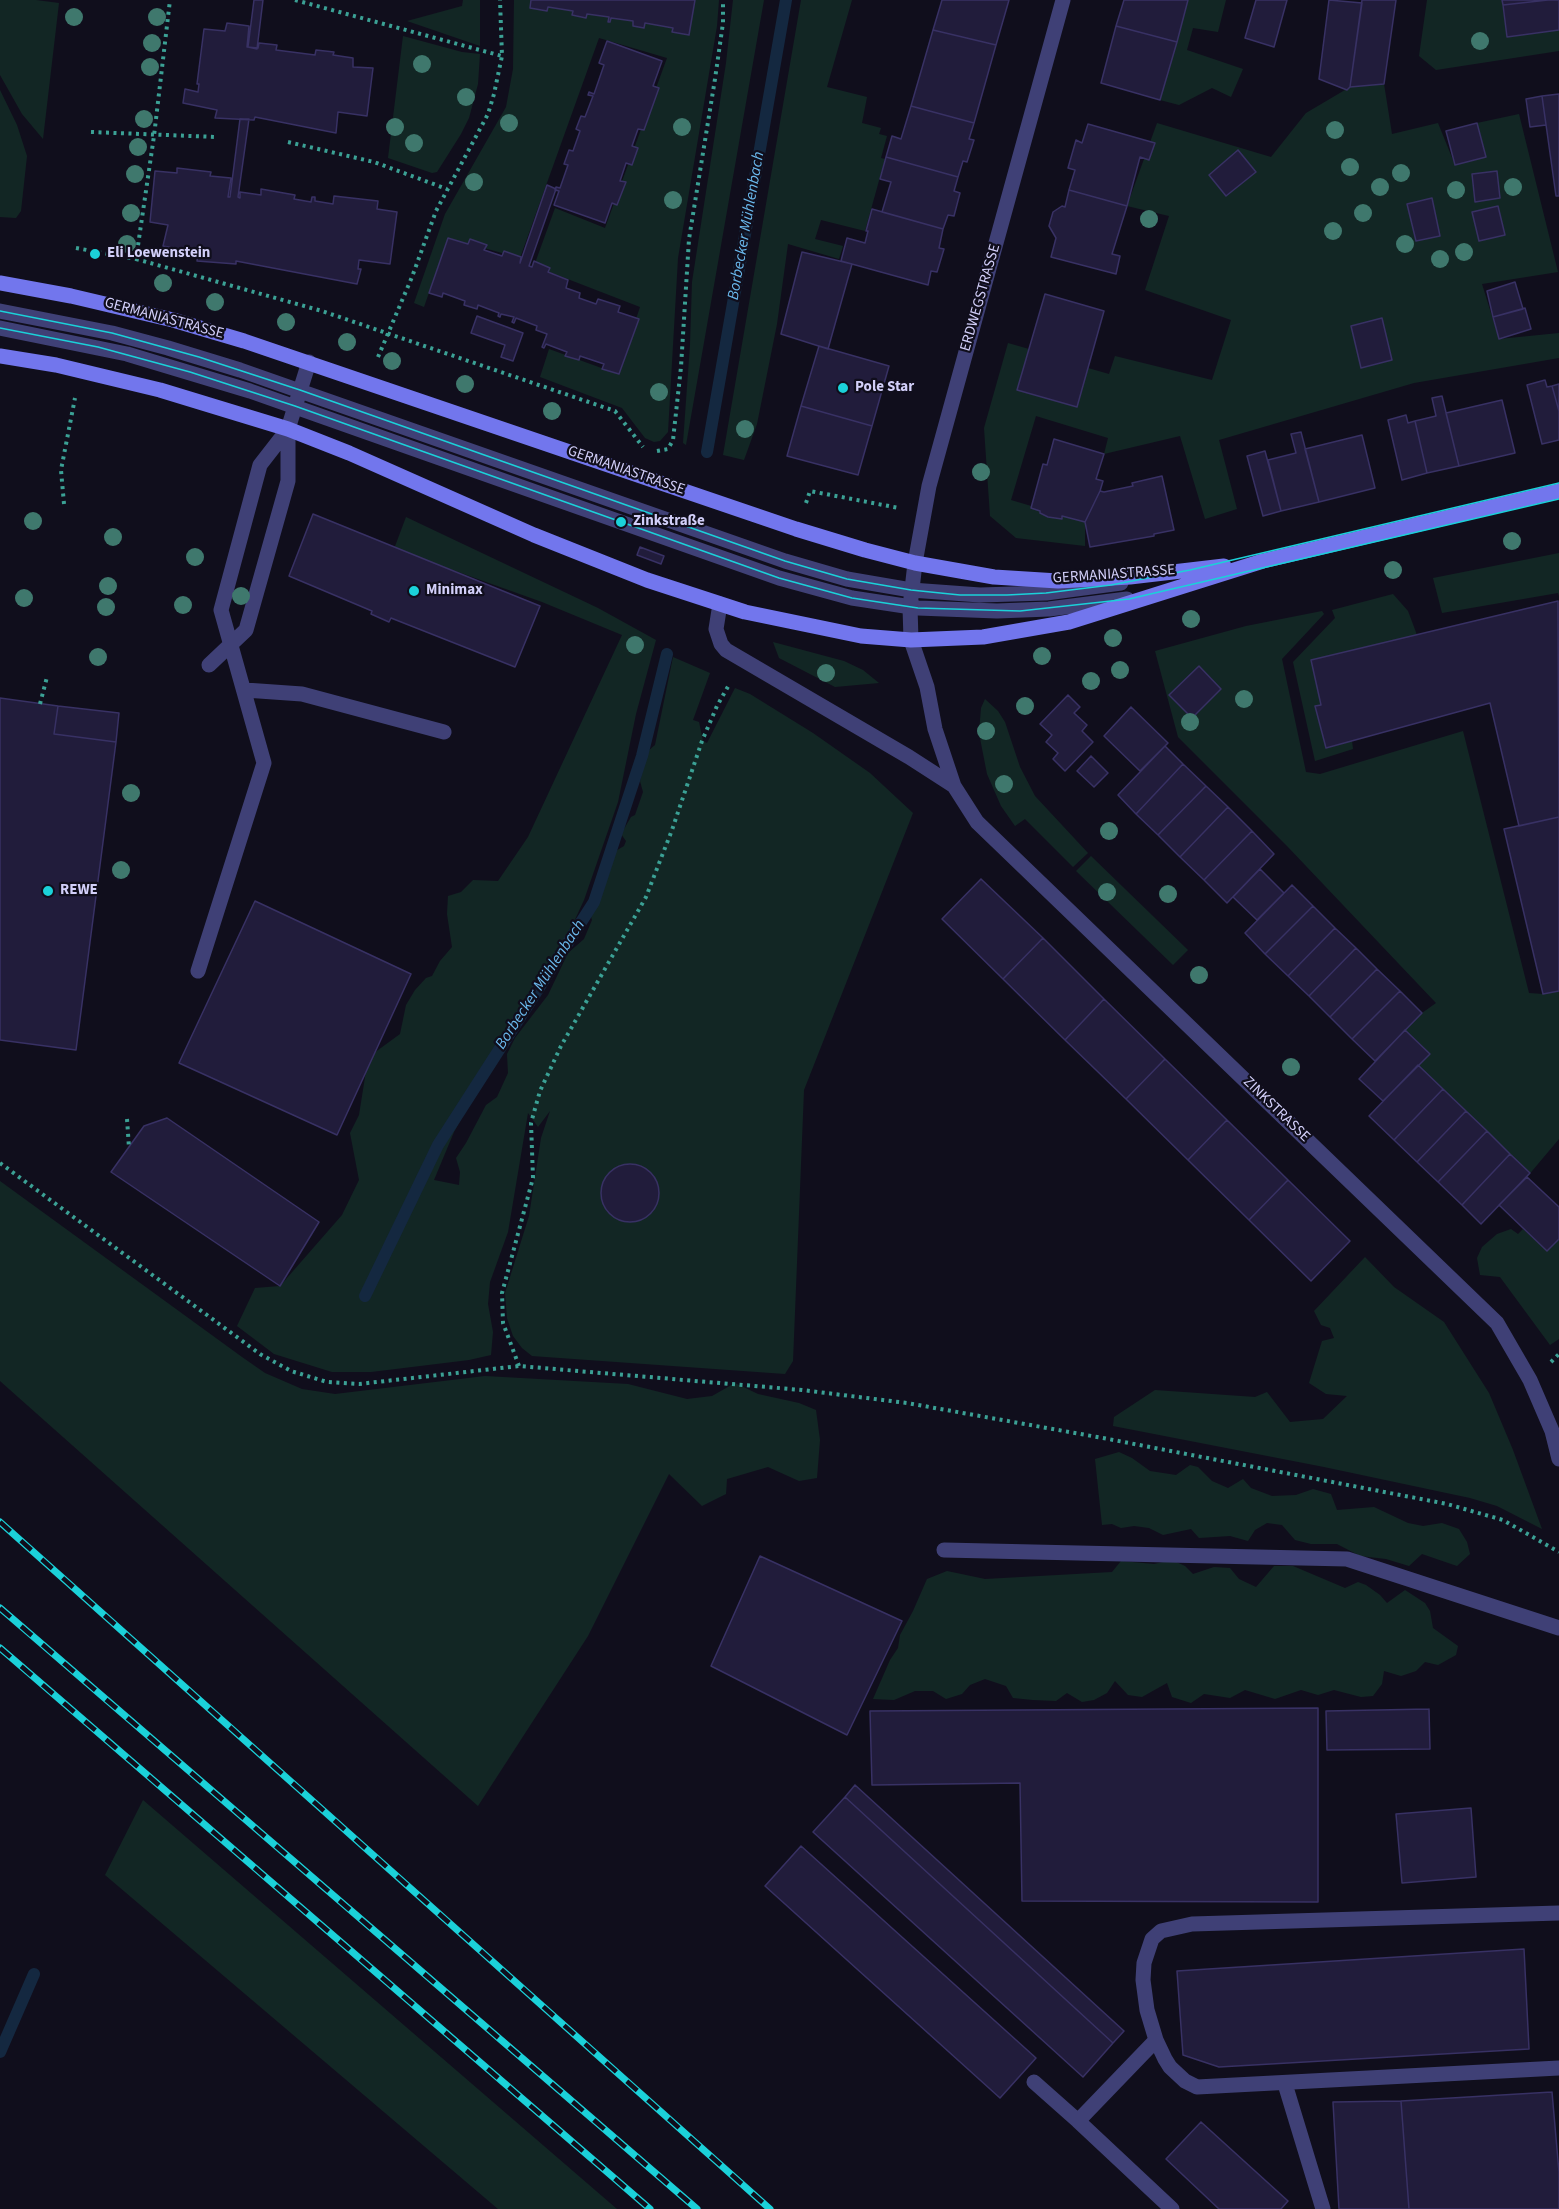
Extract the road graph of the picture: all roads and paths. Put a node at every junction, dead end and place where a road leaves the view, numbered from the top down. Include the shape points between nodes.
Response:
1 (170, 0) edge
2 (295, 0) edge
3 (500, 0) edge
4 (723, 0) edge
5 (1064, 0) edge
6 (502, 56) junction
7 (91, 132) dead end
8 (154, 136) junction
9 (216, 136) dead end
10 (288, 142) dead end
11 (447, 189) junction
12 (76, 248) dead end
13 (136, 259) junction
14 (0, 283) edge
15 (0, 311) edge
16 (0, 328) edge
17 (387, 333) junction
18 (0, 356) edge
19 (309, 362) junction
20 (80, 371) junction
21 (368, 383) junction
22 (300, 390) junction
23 (295, 406) junction
24 (288, 429) junction
25 (1559, 490) edge
26 (64, 504) dead end
27 (1263, 561) junction
28 (915, 563) junction
29 (910, 599) junction
30 (720, 604) junction
31 (911, 640) junction
32 (232, 644) junction
33 (744, 660) junction
34 (209, 665) dead end
35 (47, 678) dead end
36 (245, 690) junction
37 (40, 704) dead end
38 (444, 732) dead end
39 (954, 786) junction
40 (198, 971) dead end
41 (127, 1119) dead end
42 (129, 1148) dead end
43 (0, 1162) edge
44 (519, 1366) junction
45 (1559, 1459) edge
46 (944, 1550) dead end
47 (1559, 1552) edge
48 (1559, 1628) edge
49 (1559, 1913) edge
50 (1156, 2040) junction
51 (1559, 2068) edge
52 (1034, 2082) dead end
53 (1285, 2084) junction
54 (1078, 2121) junction
55 (1172, 2209) edge
56 (1323, 2209) edge

1 - 8 path
2 - 6 path
3 - 6 path
4 - 17 path via 715,79 688,238 681,367 673,440 668,449 647,453 615,411
5 - 28 street, ERDWEGSTRASSE via 929,486
6 - 11 path via 488,114
7 - 8 path
8 - 9 path
8 - 13 path
10 - 11 path via 374,162
11 - 17 path
12 - 13 path
13 - 17 path via 322,310
14 - 19 main road, GERMANIASTRASSE via 173,320
15 - 22 street via 168,348
16 - 23 street via 127,354
17 - 21 path
18 - 20 main road, GERMANIASTRASSE
19 - 21 main road, GERMANIASTRASSE
19 - 22 street
20 - 24 main road, GERMANIASTRASSE via 160,390
20 - 26 path via 61,470
21 - 28 main road, GERMANIASTRASSE via 796,529
22 - 23 street
22 - 29 street via 784,561
23 - 24 street
23 - 29 street via 779,578 852,598
24 - 30 main road, GERMANIASTRASSE via 534,535
24 - 32 street via 288,481 246,630
24 - 32 street via 260,465 221,610
25 - 27 main road, GERMANIASTRASSE
27 - 28 main road, GERMANIASTRASSE via 1130,577 1058,580 994,577
27 - 29 street via 1046,593
27 - 31 main road, GERMANIASTRASSE via 1069,622 983,637
28 - 29 street, ERDWEGSTRASSE
29 - 31 street, ZINKSTRASSE
30 - 31 main road, GERMANIASTRASSE via 861,636
30 - 33 street, ZINKSTRASSE via 716,629 721,644
31 - 39 street, ZINKSTRASSE
32 - 34 street
32 - 36 street
33 - 39 street, ZINKSTRASSE
33 - 44 path via 702,741 646,897 561,1046 540,1091 531,1123 533,1178 502,1293 503,1323
35 - 37 path
36 - 38 street via 302,694
36 - 40 street via 264,763
39 - 45 street, ZINKSTRASSE via 977,822 1497,1323 1530,1380 1552,1431
41 - 42 path
43 - 44 path via 260,1354 291,1371 327,1382 359,1384
44 - 47 path via 802,1390 918,1405 1447,1504 1503,1520
46 - 48 street via 1347,1559
49 - 50 street via 1203,1923 1161,1931 1152,1939 1144,1964 1147,2010
50 - 53 street via 1170,2067 1197,2087
50 - 54 street
51 - 53 street
52 - 54 street
53 - 56 street
54 - 55 street

